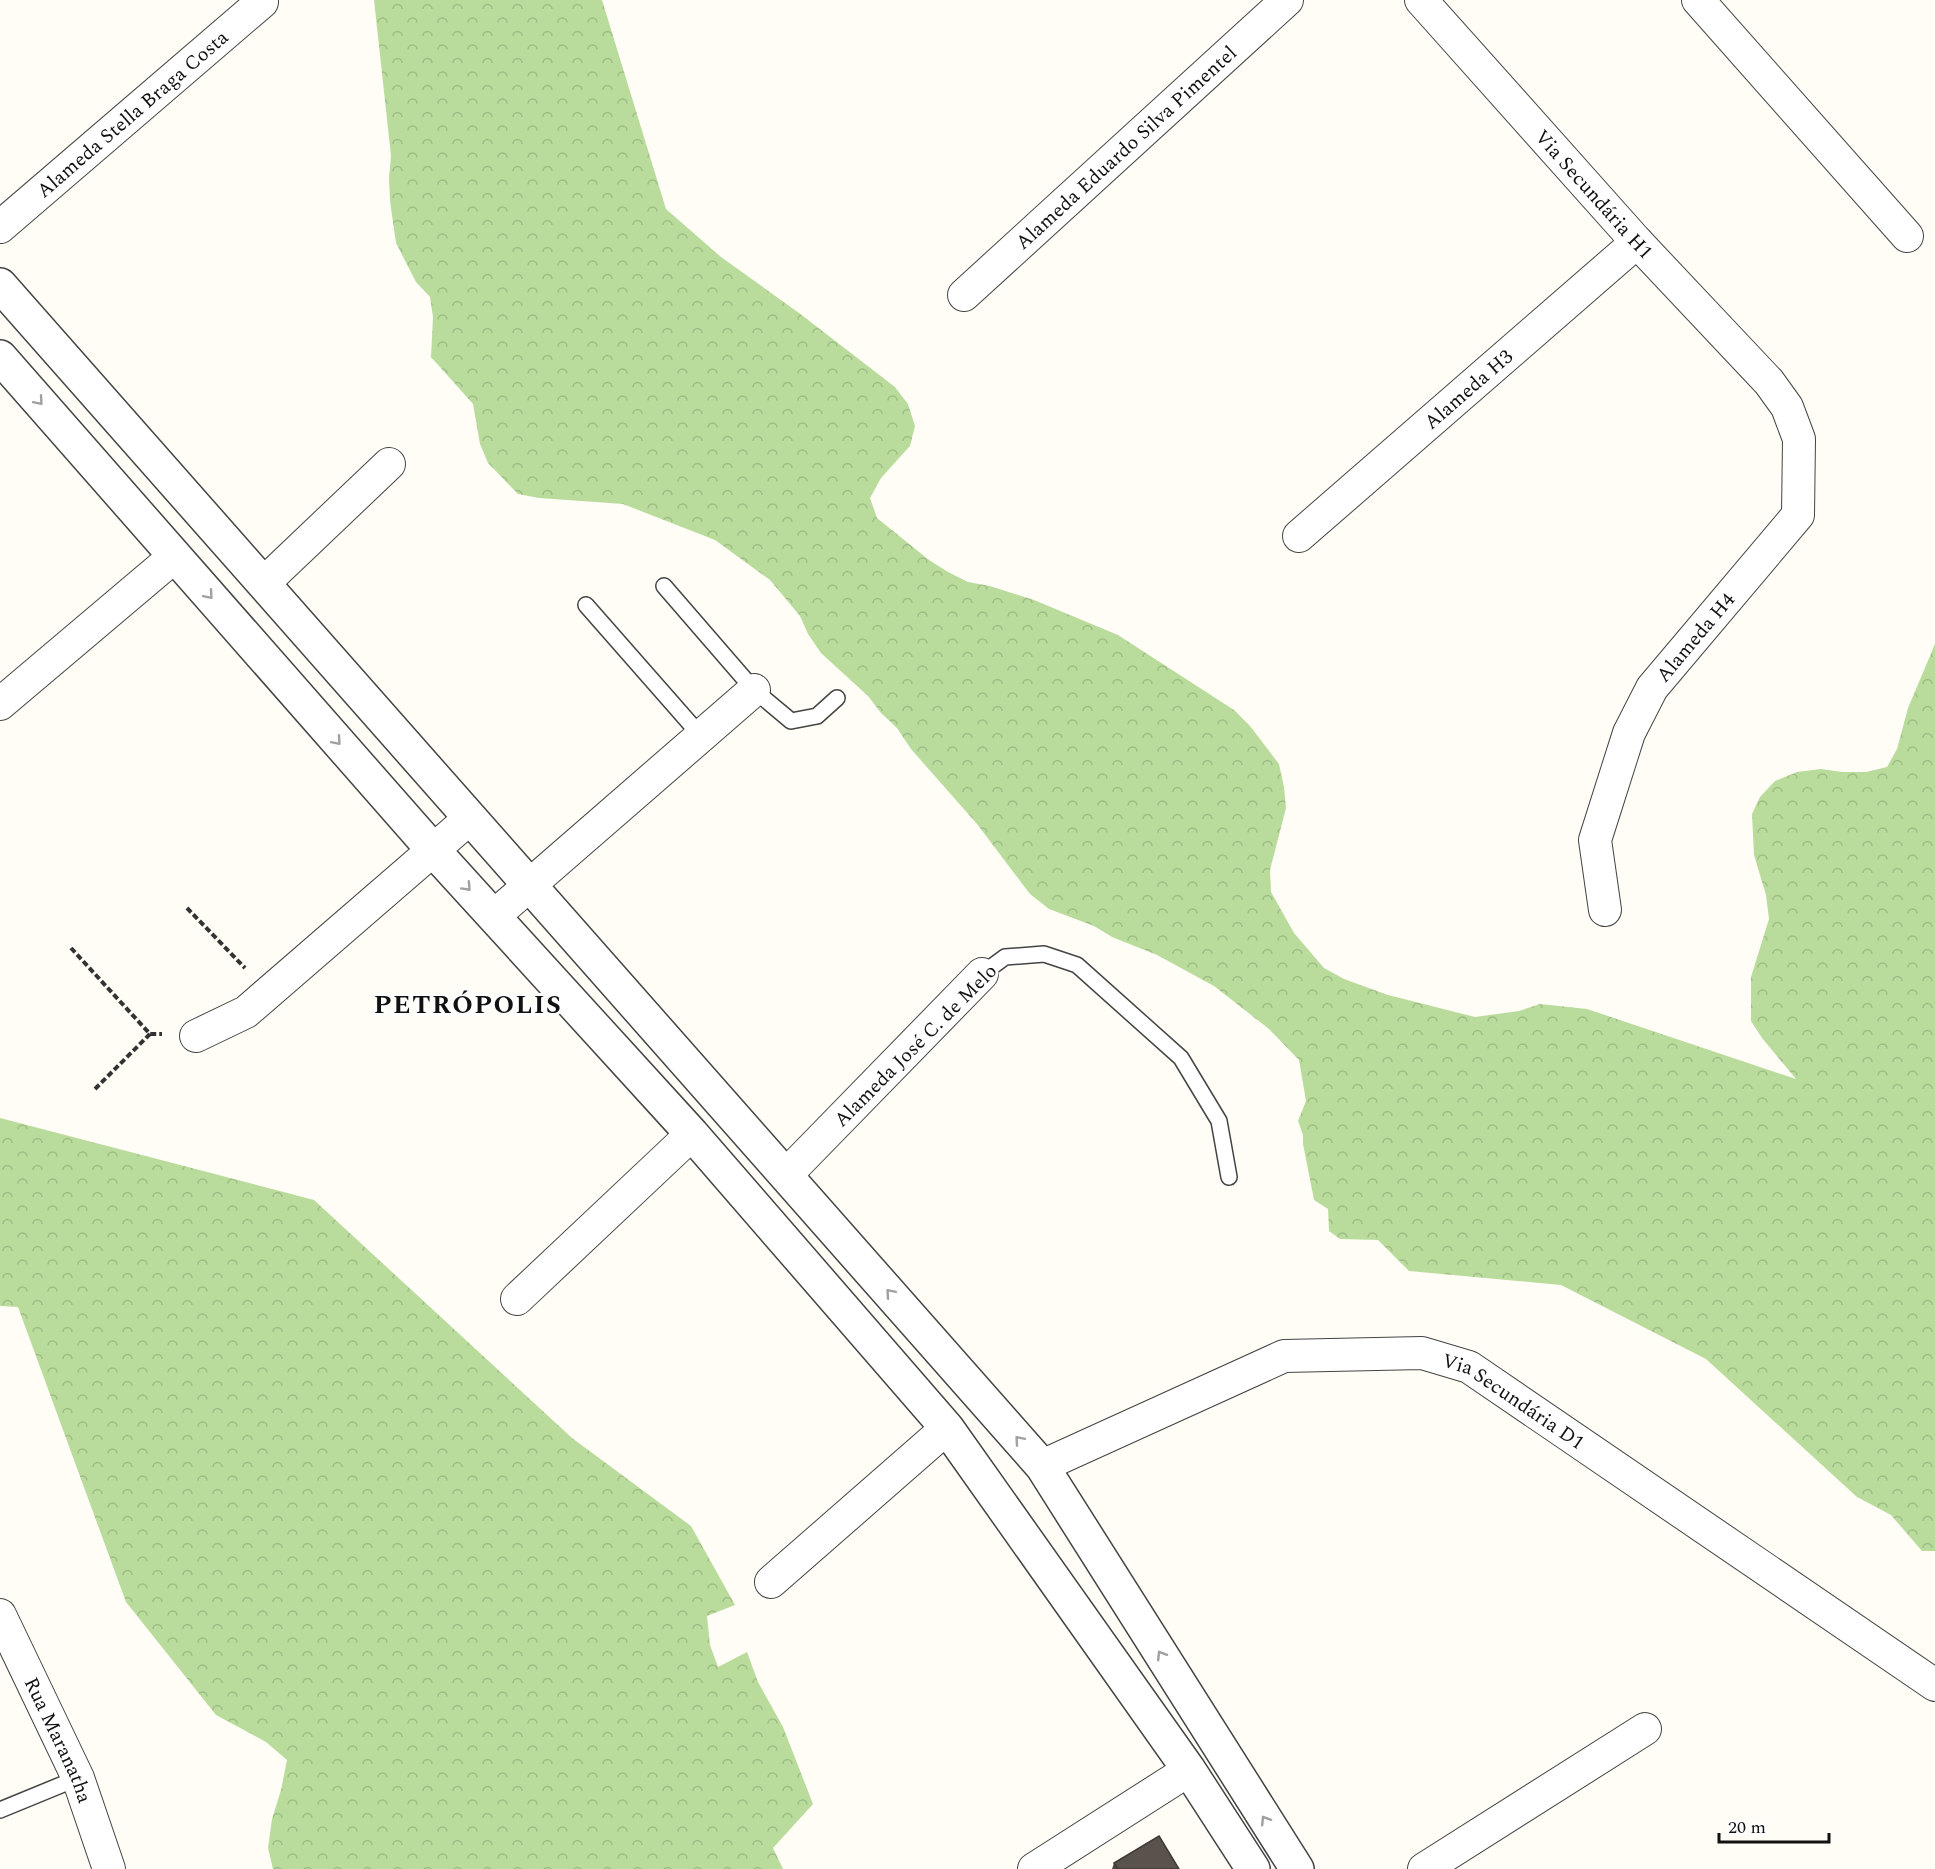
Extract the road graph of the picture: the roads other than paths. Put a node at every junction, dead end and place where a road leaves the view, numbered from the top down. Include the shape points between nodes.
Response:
1 (1287, 0) edge
2 (1421, 0) edge
3 (1698, 0) edge
4 (262, 1) edge
5 (0, 226) edge
6 (1907, 236) dead end
7 (1637, 242) junction
8 (0, 285) edge
9 (964, 295) dead end
10 (0, 357) edge
11 (1769, 382) joint
12 (389, 464) dead end
13 (1299, 536) dead end
14 (175, 556) junction
15 (264, 583) junction
16 (664, 586) dead end
17 (586, 605) dead end
18 (754, 690) junction
19 (837, 698) dead end
20 (0, 704) edge
21 (701, 736) junction
22 (469, 819) junction
23 (434, 850) junction
24 (530, 885) junction
25 (1605, 910) dead end
26 (494, 916) junction
27 (982, 974) joint
28 (196, 1036) road end
29 (692, 1134) junction
30 (786, 1175) junction
31 (1229, 1177) dead end
32 (517, 1299) dead end
33 (947, 1428) junction
34 (1042, 1466) junction
35 (771, 1582) dead end
36 (2, 1623) edge
37 (1935, 1685) edge
38 (1645, 1729) dead end
39 (1189, 1770) junction
40 (78, 1778) junction
41 (0, 1810) edge
42 (1438, 1865) edge
43 (109, 1869) edge
44 (1034, 1869) edge
45 (1253, 1869) edge
46 (1297, 1869) edge

1 - 9 street, Alameda Eduardo Silva Pimentel
2 - 7 street, Via Secundária H1
3 - 6 street
4 - 5 street, Alameda Stella Braga Costa
7 - 11 street, Via Secundária H1
7 - 13 street, Alameda H3
8 - 15 street
10 -> 14 street
11 - 25 street, Alameda H4 via 1787,407 1799,439 1798,515 1652,688 1629,733 1595,840
12 - 15 street
14 - 20 street
14 -> 23 street
15 - 22 street
16 - 18 lane
17 - 21 lane
18 - 19 lane via 791,721 817,716
18 - 21 street
21 - 24 street
22 - 23 street
22 - 24 street
23 -> 26 street
23 - 28 street via 246,1012
24 - 26 street
24 - 30 street
26 - 29 street
27 - 30 street, Alameda José C. de Melo
27 - 31 lane, Alameda José C. de Melo via 1005,957 1044,954 1077,965 1181,1058 1219,1121
29 - 32 street
29 - 33 street
34 -> 30 street
33 - 35 street
33 - 39 street
34 - 37 street, Via Secundária D1 via 1284,1356 1422,1353 1469,1367
46 -> 34 street
36 - 40 street, Rua Maranatha
38 - 42 street
39 - 44 street
39 - 45 street
40 - 41 lane
40 - 43 street, Rua Maranatha

